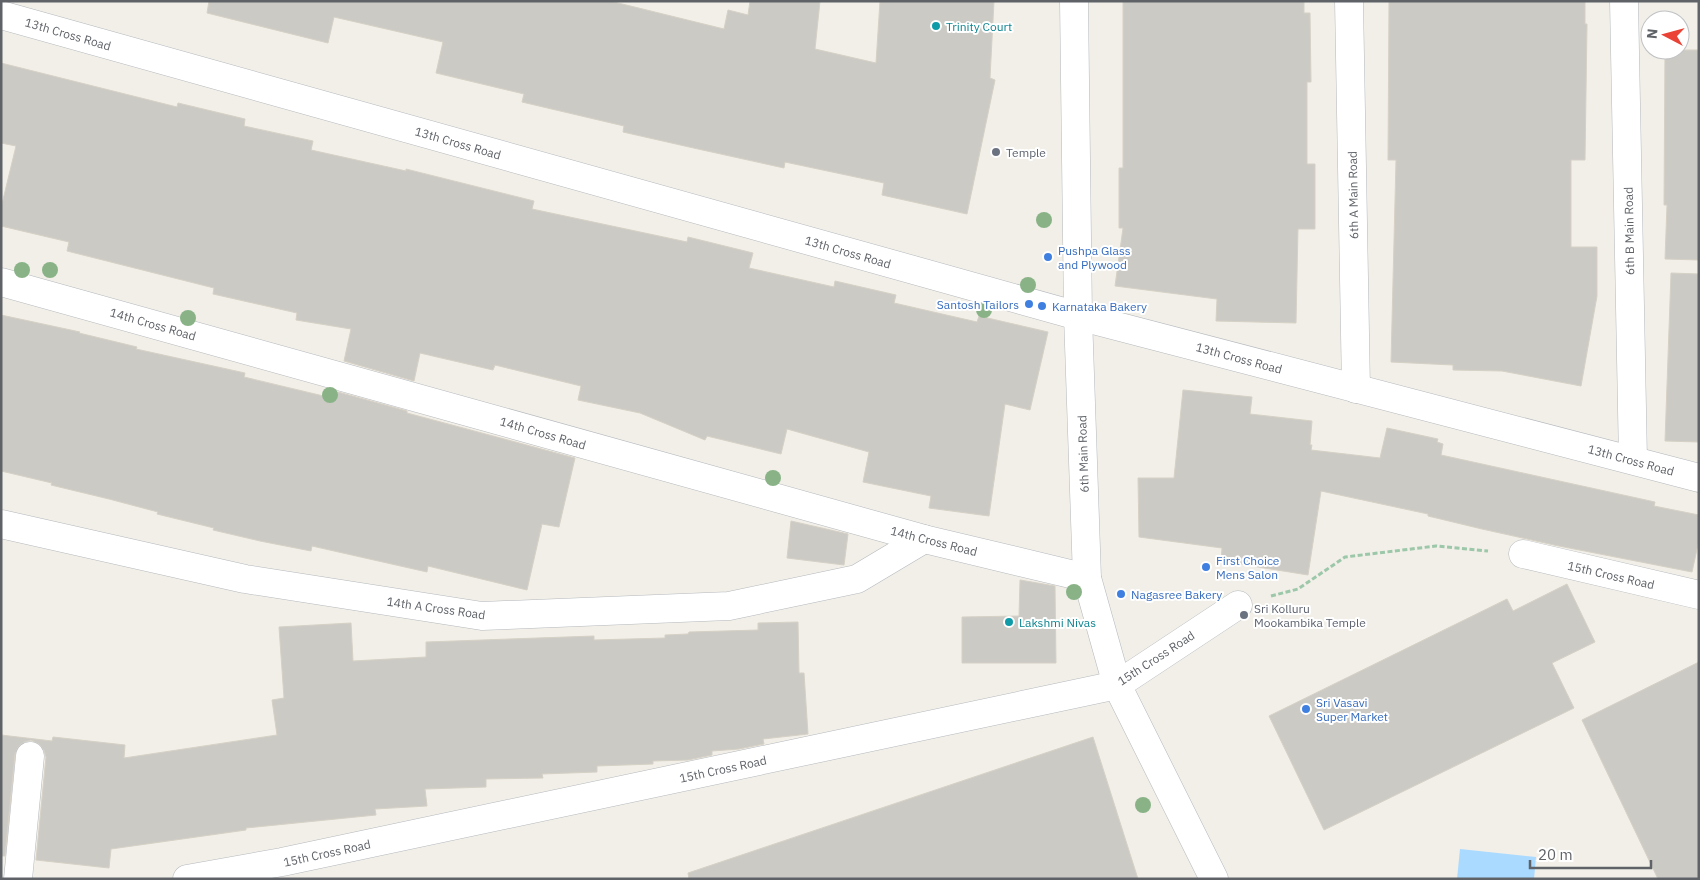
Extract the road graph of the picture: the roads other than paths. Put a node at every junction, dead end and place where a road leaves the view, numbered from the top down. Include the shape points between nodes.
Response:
1 (1074, 1) edge
2 (1349, 1) edge
3 (1624, 1) edge
4 (1, 15) edge
5 (1, 282) edge
6 (1078, 316) junction
7 (1356, 389) junction
8 (1632, 460) junction
9 (1699, 478) edge
10 (1, 524) edge
11 (924, 539) junction
12 (1523, 554) road end
13 (1087, 578) junction
14 (1699, 595) edge
15 (1238, 605) road end
16 (1117, 685) junction
17 (30, 756) dead end
18 (281, 870) edge
19 (18, 879) edge
20 (187, 879) edge
21 (1214, 879) edge

1 - 6 street, 6th Main Road
2 - 7 street, 6th A Main Road
3 - 8 street, 6th B Main Road
4 - 6 street, 13th Cross Road
5 - 11 street, 14th Cross Road
6 - 7 street, 13th Cross Road
6 - 13 street, 6th Main Road
7 - 8 street, 13th Cross Road
8 - 9 street, 13th Cross Road
10 - 11 street, 14th A Cross Road via 245,579 482,616 729,606 857,579
11 - 13 street, 14th Cross Road
12 - 14 street, 15th Cross Road
13 - 16 street, 6th Main Road
15 - 16 street, 15th Cross Road
16 - 18 street, 15th Cross Road
16 - 21 street, 6th Main Road
17 - 19 street
18 - 20 street, 15th Cross Road

